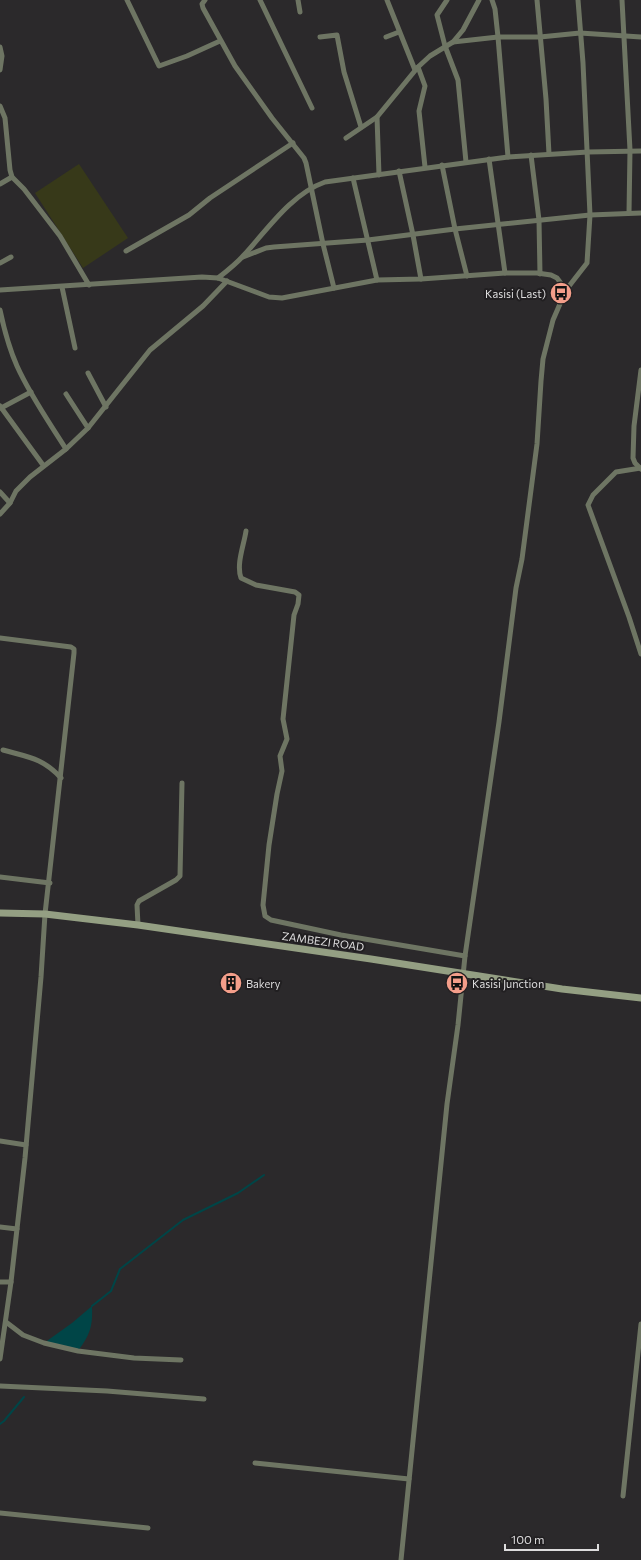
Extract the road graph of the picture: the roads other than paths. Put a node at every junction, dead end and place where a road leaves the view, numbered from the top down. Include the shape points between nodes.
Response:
1 (128, 0) edge
2 (205, 0) edge
3 (260, 0) edge
4 (298, 0) edge
5 (387, 0) edge
6 (447, 0) edge
7 (479, 0) edge
8 (492, 0) edge
9 (537, 0) edge
10 (578, 0) edge
11 (622, 0) edge
12 (300, 12) dead end
13 (399, 32) junction
14 (580, 33) junction
15 (623, 36) junction
16 (320, 37) dead end
17 (386, 37) dead end
18 (498, 37) junction
19 (641, 37) edge
20 (540, 38) junction
21 (220, 40) junction
22 (452, 42) junction
23 (445, 46) junction
24 (0, 47) edge
25 (416, 68) junction
26 (0, 70) edge
27 (0, 106) edge
28 (312, 108) dead end
29 (377, 117) junction
30 (361, 127) junction
31 (346, 138) dead end
32 (293, 143) junction
33 (630, 150) junction
34 (641, 151) edge
35 (588, 152) junction
36 (549, 154) junction
37 (531, 155) junction
38 (508, 157) junction
39 (489, 159) junction
40 (466, 162) junction
41 (442, 166) junction
42 (425, 167) junction
43 (399, 171) junction
44 (379, 175) junction
45 (12, 177) junction
46 (353, 178) junction
47 (0, 184) edge
48 (312, 186) junction
49 (629, 213) junction
50 (641, 213) edge
51 (590, 215) junction
52 (539, 220) junction
53 (499, 224) junction
54 (455, 229) junction
55 (414, 235) junction
56 (368, 240) junction
57 (323, 244) junction
58 (126, 251) dead end
59 (11, 257) dead end
60 (242, 257) junction
61 (0, 263) edge
62 (505, 274) junction
63 (540, 274) junction
64 (467, 276) junction
65 (218, 278) junction
66 (421, 279) junction
67 (377, 280) junction
68 (227, 281) junction
69 (89, 285) junction
70 (62, 287) junction
71 (334, 288) junction
72 (0, 290) edge
73 (566, 290) junction
74 (0, 310) edge
75 (3, 334) edge
76 (75, 348) dead end
77 (641, 370) edge
78 (88, 373) dead end
79 (31, 392) junction
80 (66, 394) dead end
81 (1, 407) edge
82 (106, 407) junction
83 (88, 428) junction
84 (66, 449) junction
85 (43, 465) junction
86 (641, 468) edge
87 (0, 492) edge
88 (10, 504) junction
89 (0, 514) edge
90 (246, 531) dead end
91 (0, 638) edge
92 (641, 654) edge
93 (3, 750) dead end
94 (61, 778) junction
95 (182, 783) dead end
96 (0, 877) edge
97 (50, 883) junction
98 (0, 913) edge
99 (45, 914) junction
100 (138, 925) junction
101 (465, 956) junction
102 (464, 974) junction
103 (641, 998) edge
104 (0, 1141) edge
105 (26, 1144) junction
106 (0, 1227) edge
107 (17, 1229) junction
108 (0, 1282) edge
109 (11, 1282) junction
110 (6, 1322) junction
111 (641, 1324) edge
112 (0, 1360) edge
113 (181, 1360) dead end
114 (0, 1386) edge
115 (204, 1400) dead end
116 (255, 1463) dead end
117 (409, 1479) junction
118 (623, 1496) dead end
119 (0, 1513) edge
120 (148, 1528) dead end
121 (401, 1560) edge

1 - 21 street via 159,66
2 - 21 street via 203,8
3 - 28 street
4 - 12 street
5 - 13 street
6 - 23 street via 437,14
7 - 22 street via 466,26
8 - 18 street
9 - 20 street
10 - 14 street
11 - 15 street
13 - 17 street
13 - 25 street
14 - 15 street
14 - 20 street
14 - 35 street
15 - 19 street
15 - 33 street
16 - 30 street via 336,35
18 - 20 street
18 - 22 street
18 - 38 street
20 - 36 street
21 - 32 street via 250,88
22 - 23 street
23 - 25 street
23 - 40 street via 458,80
24 - 26 street
25 - 29 street
25 - 42 street via 425,86 419,112
27 - 45 street via 5,118
29 - 30 street
29 - 44 street
30 - 31 street
32 - 48 street via 306,163
32 - 58 street via 210,198 189,215
33 - 34 street
33 - 35 street
33 - 49 street
35 - 36 street
35 - 51 street
36 - 37 street
37 - 38 street
37 - 52 street
38 - 39 street
39 - 40 street
39 - 53 street
40 - 41 street
41 - 42 street
41 - 54 street
42 - 43 street
43 - 44 street
43 - 55 street
44 - 46 street
45 - 47 street
45 - 69 street via 60,236
46 - 48 street
46 - 56 street
48 - 57 street
48 - 60 street via 286,209
49 - 50 street
49 - 51 street
51 - 52 street
51 - 73 street via 587,263
52 - 53 street
52 - 63 street
53 - 54 street
53 - 62 street
54 - 55 street
54 - 64 street
55 - 56 street
55 - 66 street
56 - 57 street
56 - 67 street
57 - 60 street via 274,247
57 - 71 street
59 - 61 street
60 - 65 street
62 - 63 street
62 - 64 street
63 - 73 street via 555,277
64 - 66 street
65 - 68 street
65 - 69 street
66 - 67 street
67 - 71 street
68 - 71 street via 277,298
68 - 82 street via 203,306 150,350
69 - 70 street
70 - 72 street
70 - 76 street
73 - 101 street via 553,320 543,359 537,444 522,559
74 - 75 street
75 - 79 street
77 - 86 street via 633,458
78 - 82 street
79 - 81 street
79 - 84 street
80 - 83 street
81 - 85 street
82 - 83 street
83 - 84 street
84 - 85 street
85 - 88 street via 16,491
86 - 92 street via 616,472 593,495 588,505
87 - 88 street
88 - 89 street
90 - 101 street via 240,560 241,578 256,585 299,594 294,615 283,719 287,739 280,756 282,771 269,845 265,916 271,920 341,935
91 - 94 street via 74,649
93 - 94 street via 38,759
94 - 97 street
95 - 100 street via 180,876 139,901
96 - 97 street
97 - 99 street
98 - 99 main road, ZAMBEZI ROAD
99 - 100 main road, ZAMBEZI ROAD
99 - 105 street
100 - 102 main road, ZAMBEZI ROAD
101 - 102 street
102 - 103 main road, ZAMBEZI ROAD via 562,990
102 - 117 street via 447,1104
104 - 105 street
105 - 107 street
106 - 107 street
107 - 109 street
108 - 109 street
109 - 110 street
110 - 112 street
110 - 113 street via 23,1335 72,1350 134,1358
111 - 118 street
114 - 115 street via 107,1391
116 - 117 street
117 - 121 street
119 - 120 street

